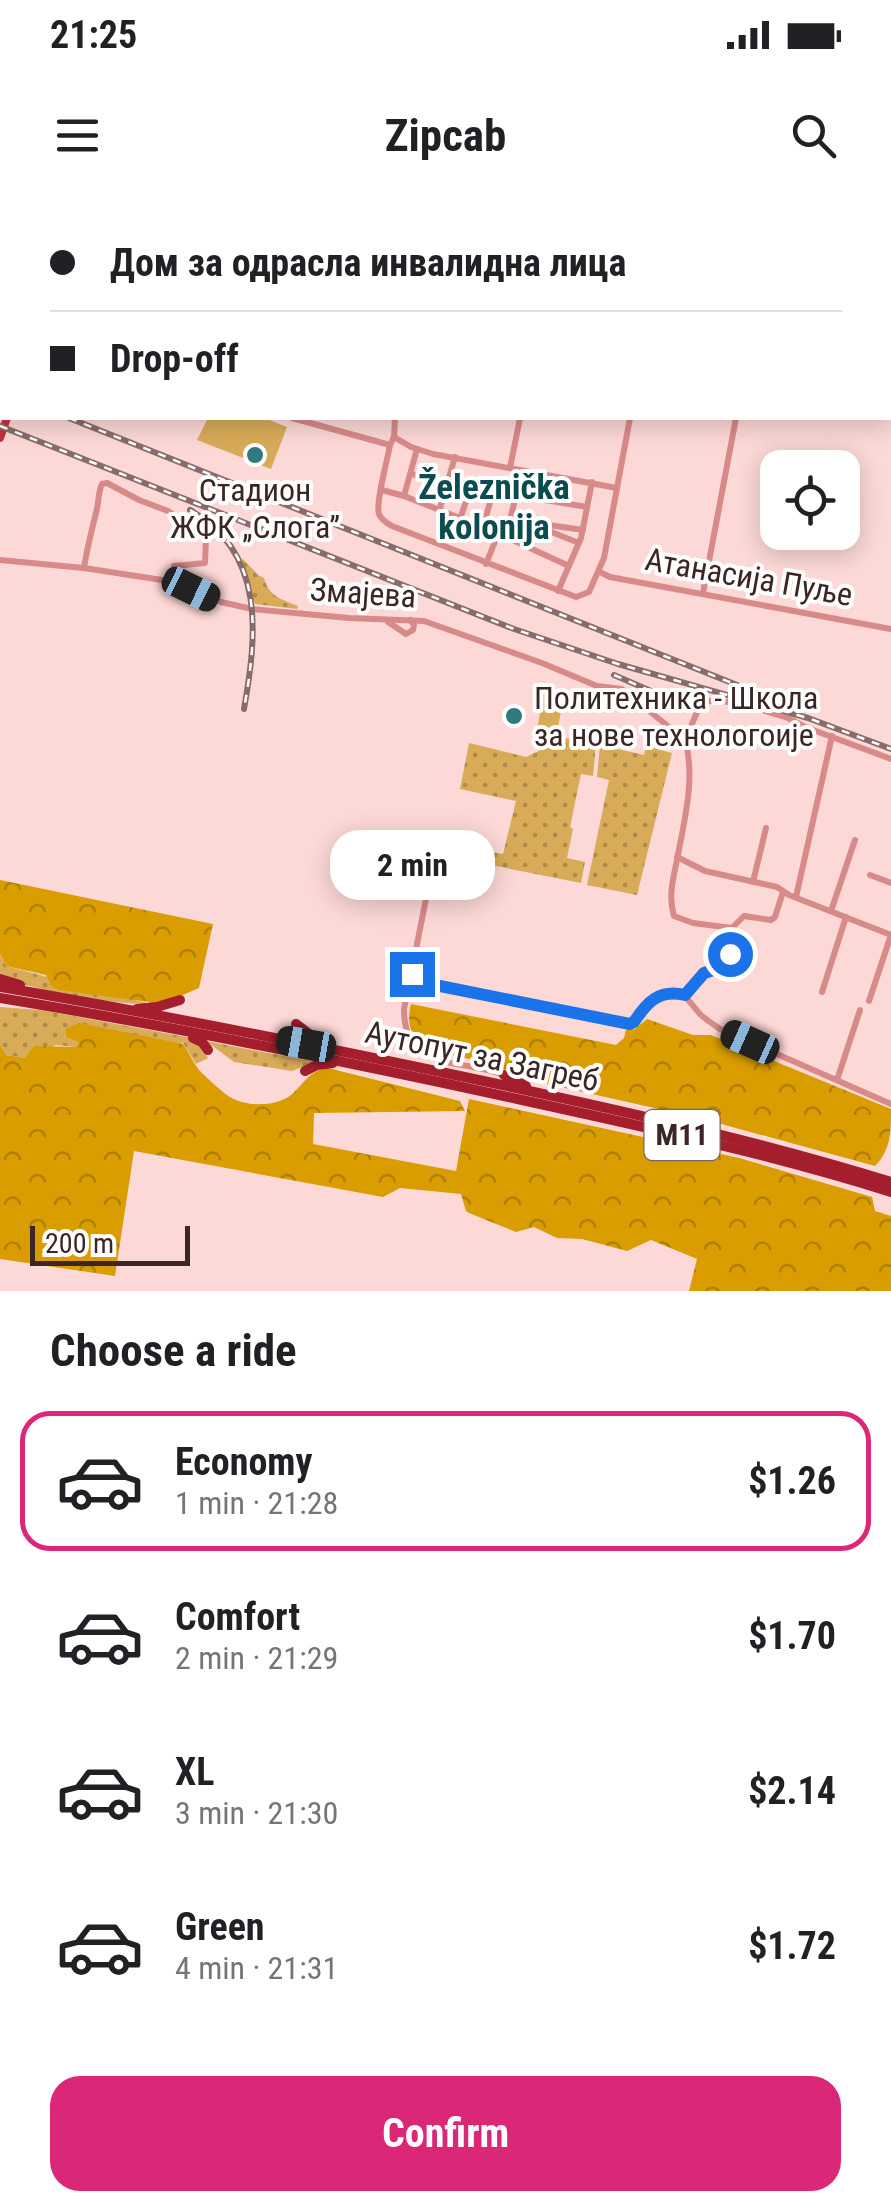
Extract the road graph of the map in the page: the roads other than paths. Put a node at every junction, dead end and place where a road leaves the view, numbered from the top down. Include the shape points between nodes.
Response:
1 (301, 420) edge
2 (395, 420) edge
3 (520, 420) edge
4 (630, 420) edge
5 (736, 420) edge
6 (392, 441) junction
7 (417, 449) junction
8 (454, 458) junction
9 (513, 468) junction
10 (412, 474) junction
11 (592, 482) junction
12 (448, 484) junction
13 (471, 487) junction
14 (617, 488) junction
15 (382, 490) junction
16 (493, 492) junction
17 (513, 494) junction
18 (404, 496) junction
19 (587, 507) junction
20 (439, 511) junction
21 (511, 516) junction
22 (460, 519) junction
23 (534, 523) junction
24 (482, 527) junction
25 (583, 530) junction
26 (501, 535) junction
27 (579, 543) junction
28 (0, 561) edge
29 (486, 564) junction
30 (174, 566) dead end
31 (569, 566) junction
32 (84, 568) junction
33 (600, 571) junction
34 (558, 592) junction
35 (703, 593) junction
36 (891, 629) edge
37 (832, 736) junction
38 (685, 740) junction
39 (891, 759) edge
40 (766, 828) dead end
41 (855, 840) dead end
42 (677, 857) junction
43 (434, 859) dead end
44 (870, 875) dead end
45 (753, 882) junction
46 (891, 883) edge
47 (783, 892) junction
48 (796, 898) junction
49 (832, 911) junction
50 (846, 917) junction
51 (732, 928) junction
52 (891, 935) edge
53 (0, 979) edge
54 (410, 980) junction
55 (0, 987) edge
56 (822, 992) dead end
57 (685, 995) junction
58 (60, 997) junction
59 (180, 1000) dead end
60 (0, 1001) edge
61 (869, 1001) dead end
62 (125, 1010) junction
63 (860, 1010) dead end
64 (296, 1024) dead end
65 (174, 1029) junction
66 (208, 1050) dead end
67 (345, 1057) junction
68 (306, 1071) dead end
69 (504, 1075) joint
70 (837, 1080) junction
71 (540, 1093) junction
72 (891, 1104) edge
73 (891, 1182) edge
74 (891, 1192) edge

1 - 6 street
2 - 6 street
3 - 9 street
4 - 14 street
5 - 35 street
6 - 7 street
6 - 15 street
7 - 8 street
7 - 10 street
8 - 9 street
8 - 12 street
9 - 11 street
9 - 17 street
10 - 12 street
10 - 18 street
11 - 14 street
11 - 19 street
12 - 13 street
12 - 20 street
13 - 16 street
13 - 22 street
14 - 33 street
15 - 18 street
15 - 29 street via 379,515 392,526
16 - 17 street
16 - 24 street
17 - 19 street
17 - 21 street
18 - 20 street
19 - 25 street
20 - 22 street
21 - 23 street
21 - 26 street
22 - 24 street
23 - 25 street
23 - 27 street
24 - 26 street
25 - 27 street
26 - 29 street
26 - 31 street
27 - 31 street
28 - 32 street, Змајева
29 - 34 street
30 - 32 street via 205,563 206,538 108,482 98,492
31 - 34 street
32 - 38 street, Змајева via 171,582 245,608 424,621 596,686 622,689
33 - 34 street via 582,596
33 - 35 street, Атанасија Пуље
35 - 36 street, Атанасија Пуље
37 - 38 street via 716,700 701,702
37 - 39 street
37 - 48 street
38 - 42 street via 690,770
40 - 45 street
41 - 49 street
42 - 45 street
42 - 51 street via 674,916
43 - 54 street
44 - 46 street
45 - 47 street
47 - 48 street
47 - 51 street via 774,920 744,916
48 - 49 street
49 - 50 street
50 - 52 street
50 - 56 street
51 - 57 street via 728,963 704,973
52 - 61 street
53 - 58 highway
54 - 57 street via 621,1022 634,1022 655,996
54 - 69 street via 405,1026 420,1052
55 - 58 highway, Аутопут за Загреб / M11
57 - 70 street via 720,1029
58 - 62 highway, Аутопут за Загреб / M11
59 - 62 highway
60 - 65 highway, Аутопут за Загреб / M11
62 - 67 highway, Аутопут за Загреб / M11
63 - 70 street
64 - 67 highway
65 - 66 highway
65 - 67 highway, Аутопут за Загреб / M11
67 - 68 highway
67 - 71 highway, Аутопут за Загреб / M11
67 - 74 highway, Аутопут за Загреб / M11 via 706,1140
69 - 71 highway
70 - 72 street
71 - 73 highway, Аутопут за Загреб / M11 via 758,1143

